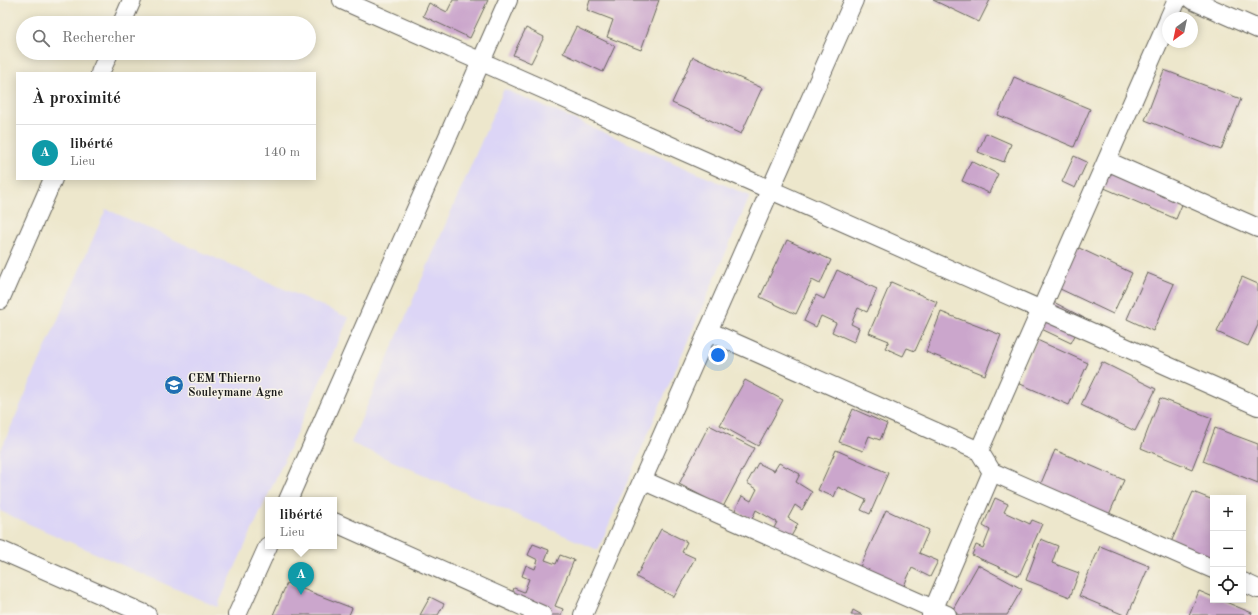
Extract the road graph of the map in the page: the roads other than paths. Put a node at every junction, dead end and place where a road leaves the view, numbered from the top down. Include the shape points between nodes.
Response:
1 (132, 0) edge
2 (342, 0) edge
3 (508, 0) edge
4 (854, 0) edge
5 (1177, 0) edge
6 (1192, 0) edge
7 (1172, 12) edge
8 (125, 16) edge
9 (1258, 29) edge
10 (1162, 35) edge
11 (105, 60) edge
12 (481, 62) junction
13 (100, 72) edge
14 (1107, 161) junction
15 (53, 180) edge
16 (770, 190) junction
17 (1258, 228) edge
18 (0, 300) edge
19 (1041, 310) junction
20 (708, 331) junction
21 (1258, 406) edge
22 (978, 451) junction
23 (992, 472) junction
24 (642, 480) junction
25 (289, 497) edge
26 (337, 523) edge
27 (267, 549) edge
28 (0, 550) edge
29 (1210, 568) edge
30 (1246, 583) edge
31 (1258, 589) edge
32 (937, 613) edge
33 (147, 615) edge
34 (238, 615) edge
35 (542, 615) edge
36 (583, 615) edge

1 - 8 street
2 - 12 street
3 - 12 street
4 - 16 street
5 - 7 street
6 - 9 street
10 - 14 street
11 - 13 street
12 - 16 street
12 - 25 street
14 - 17 street
14 - 19 street
15 - 18 street
16 - 19 street
16 - 20 street
19 - 21 street
19 - 22 street
20 - 22 street
20 - 24 street
22 - 23 street
23 - 29 street
23 - 32 street
24 - 32 street
24 - 36 street
26 - 35 street
27 - 34 street
28 - 33 street
30 - 31 street

